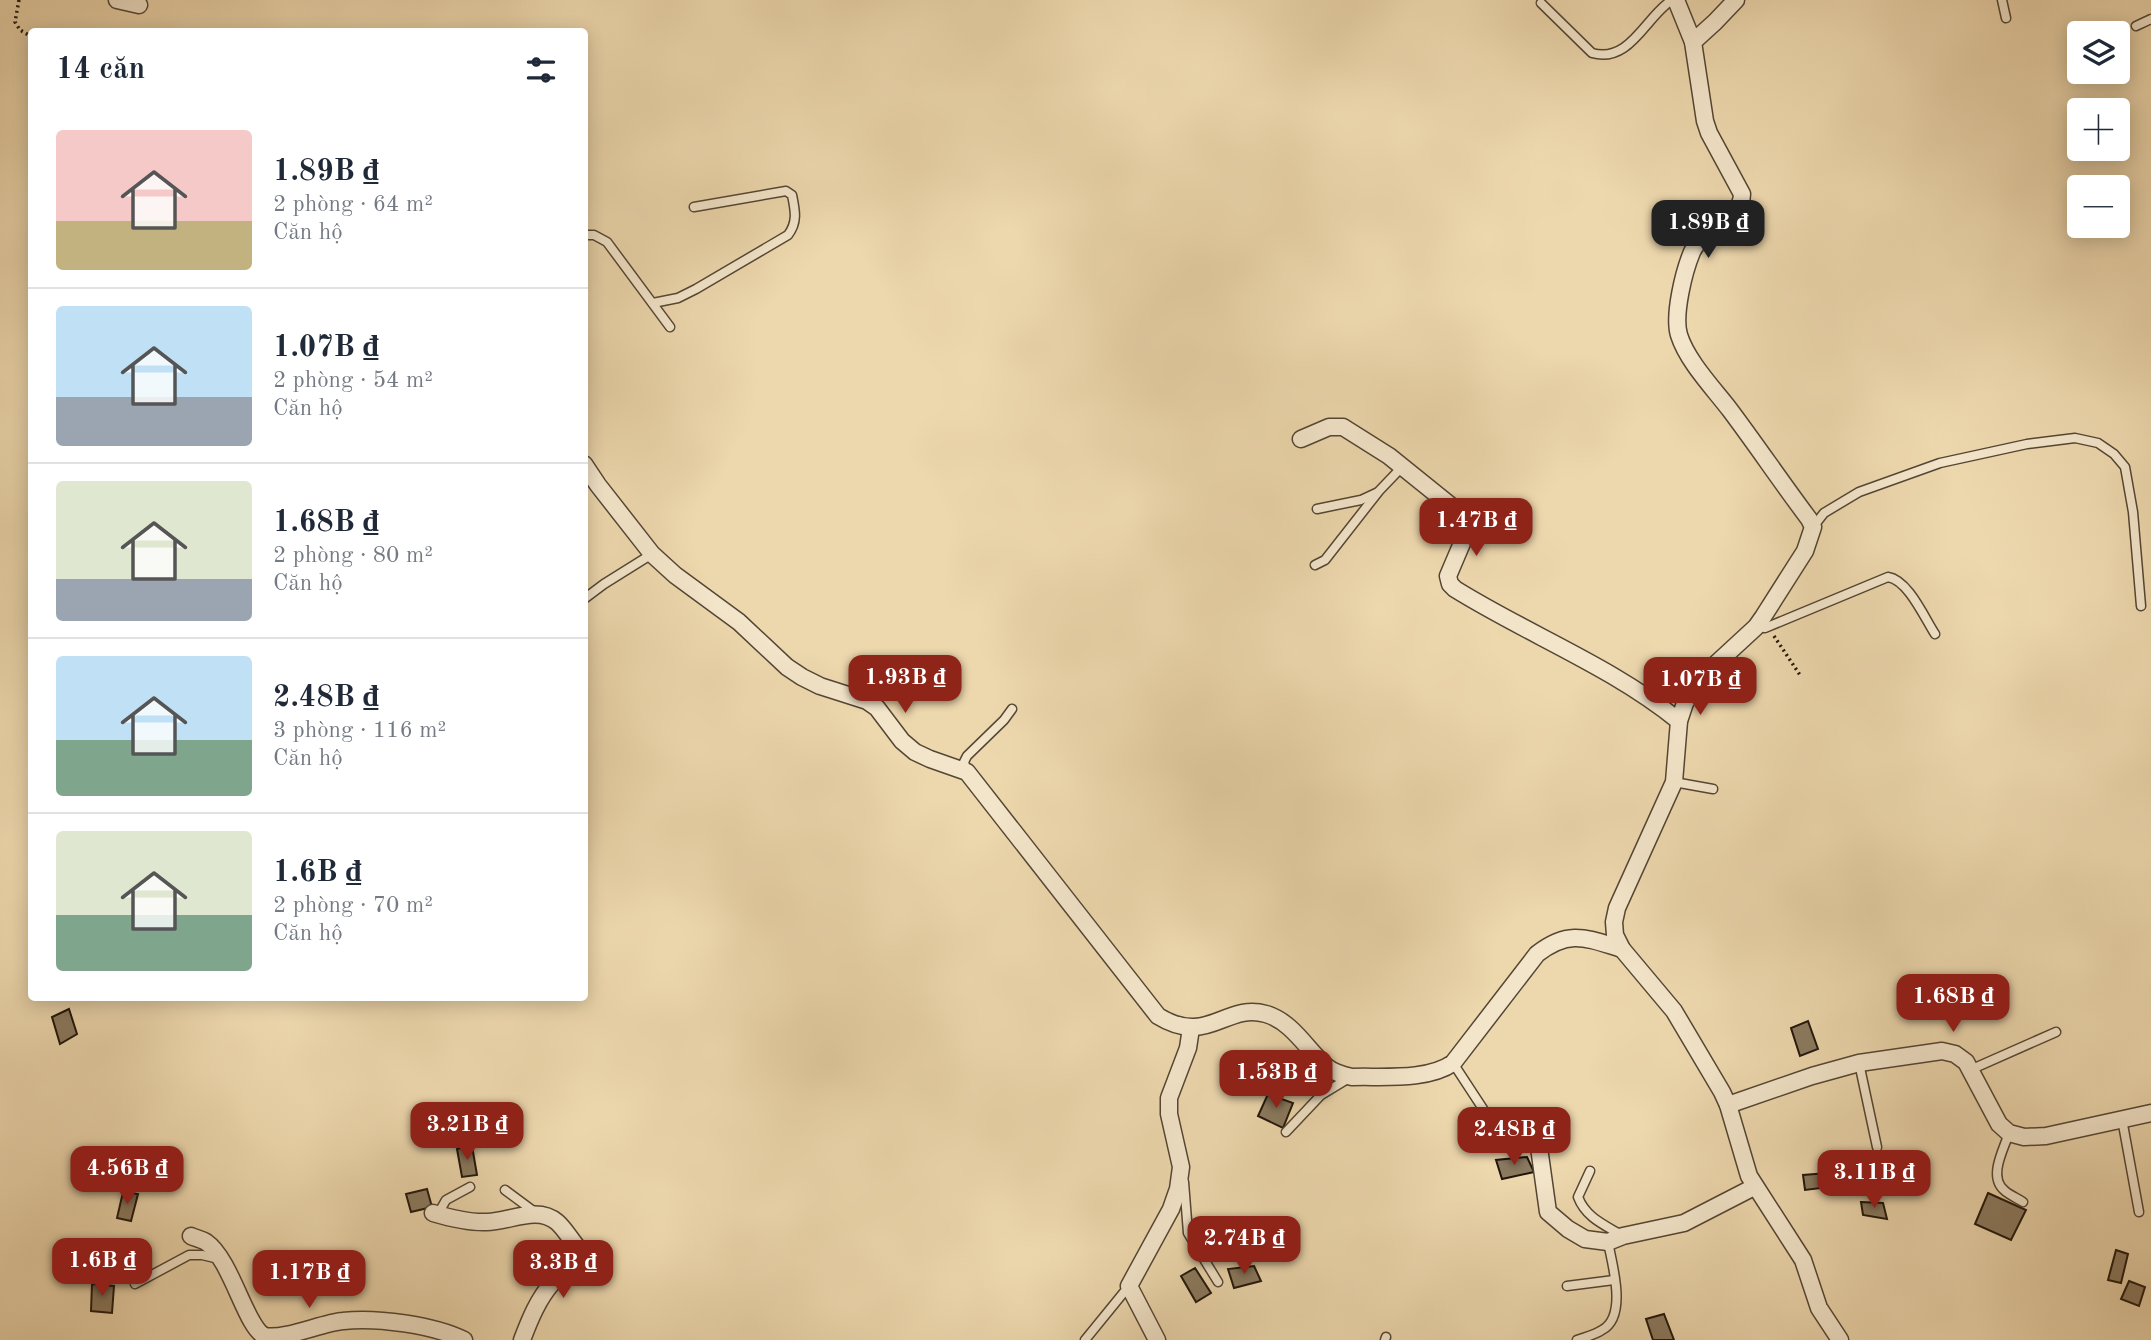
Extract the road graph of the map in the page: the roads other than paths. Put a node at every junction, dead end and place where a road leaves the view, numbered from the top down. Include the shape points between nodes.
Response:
1 (117, 0) edge
2 (1736, 0) edge
3 (2002, 0) edge
4 (1668, 1) edge
5 (1541, 3) dead end
6 (139, 5) dead end
7 (2006, 18) dead end
8 (2151, 19) edge
9 (2136, 26) dead end
10 (1693, 41) junction
11 (694, 207) dead end
12 (588, 235) edge
13 (653, 303) junction
14 (670, 327) dead end
15 (1301, 439) dead end
16 (1402, 467) junction
17 (588, 470) edge
18 (1379, 491) junction
19 (1317, 509) dead end
20 (1813, 527) junction
21 (652, 554) junction
22 (1315, 565) dead end
23 (588, 596) edge
24 (2141, 606) dead end
25 (1760, 628) junction
26 (1935, 634) dead end
27 (1012, 709) dead end
28 (1679, 721) junction
29 (967, 772) junction
30 (1674, 782) junction
31 (1713, 789) dead end
32 (1622, 949) junction
33 (1191, 1028) junction
34 (2056, 1032) dead end
35 (1453, 1063) junction
36 (1859, 1063) junction
37 (1970, 1070) junction
38 (1352, 1077) junction
39 (1728, 1105) junction
40 (2151, 1113) edge
41 (2122, 1119) junction
42 (1286, 1132) dead end
43 (1537, 1133) dead end
44 (2009, 1133) junction
45 (1508, 1147) dead end
46 (1877, 1147) dead end
47 (1181, 1167) junction
48 (1590, 1171) dead end
49 (470, 1187) dead end
50 (1754, 1187) junction
51 (505, 1190) dead end
52 (2023, 1202) dead end
53 (2139, 1212) dead end
54 (435, 1214) joint
55 (538, 1215) junction
56 (191, 1236) dead end
57 (1615, 1239) junction
58 (222, 1260) junction
59 (1614, 1280) junction
60 (1218, 1282) dead end
61 (135, 1283) dead end
62 (1129, 1286) junction
63 (1567, 1286) dead end
64 (464, 1340) edge
65 (522, 1340) edge
66 (1085, 1340) edge
67 (1157, 1340) edge
68 (1577, 1340) edge
69 (1840, 1340) edge

1 - 6 street
2 - 10 street
3 - 7 lane
4 - 5 lane via 1640,35 1600,56 1592,54
4 - 10 street
8 - 9 lane
10 - 20 street via 1705,121 1742,194 1742,203 1705,233 1691,253 1678,304 1679,334 1686,351
11 - 13 lane via 786,191 792,195 796,215 788,235 696,289
12 - 13 lane via 607,242
13 - 14 lane
15 - 16 street via 1329,427 1343,427
16 - 18 lane
16 - 28 street via 1469,523 1448,576 1455,589 1576,654
17 - 21 street
18 - 19 lane via 1361,500
18 - 22 lane via 1325,560
20 - 24 lane via 1824,513 1859,492 1940,463 2027,444 2075,439 2098,443 2125,467
20 - 25 street via 1805,551
21 - 23 lane
21 - 29 street via 739,622 787,667 820,686 867,701 915,752
25 - 26 lane via 1888,577 1905,586
25 - 28 street via 1693,688
27 - 29 lane via 967,756
28 - 30 street
29 - 33 street via 1158,1016
30 - 31 lane
30 - 32 street via 1616,908 1615,935
32 - 35 street via 1587,939 1552,943 1537,954
32 - 39 street via 1684,1025
33 - 38 street via 1250,1011 1269,1015 1293,1030 1328,1069
33 - 47 street via 1169,1098
34 - 37 lane
35 - 38 street via 1427,1074
35 - 45 lane
36 - 37 street via 1942,1051 1955,1054
36 - 39 street
36 - 46 lane
37 - 44 street via 1999,1124
38 - 42 lane via 1321,1095
39 - 50 street
40 - 41 street
41 - 44 street via 2046,1136
41 - 53 lane
43 - 57 street via 1548,1212 1585,1239
44 - 52 lane via 1997,1171 1998,1183
47 - 60 lane via 1188,1233
47 - 62 street via 1171,1209
48 - 57 lane via 1578,1197 1580,1203
49 - 54 lane via 446,1200
50 - 57 street via 1684,1223
50 - 69 street via 1803,1260 1819,1308
51 - 55 lane
54 - 55 street via 490,1223
55 - 65 street via 556,1221 579,1253 539,1301
56 - 58 street via 206,1242
57 - 59 lane
58 - 61 lane via 189,1255
58 - 64 street via 253,1328 265,1336 279,1338 354,1321 391,1322
59 - 63 lane
59 - 68 lane via 1617,1300 1608,1326
62 - 66 lane
62 - 67 street

